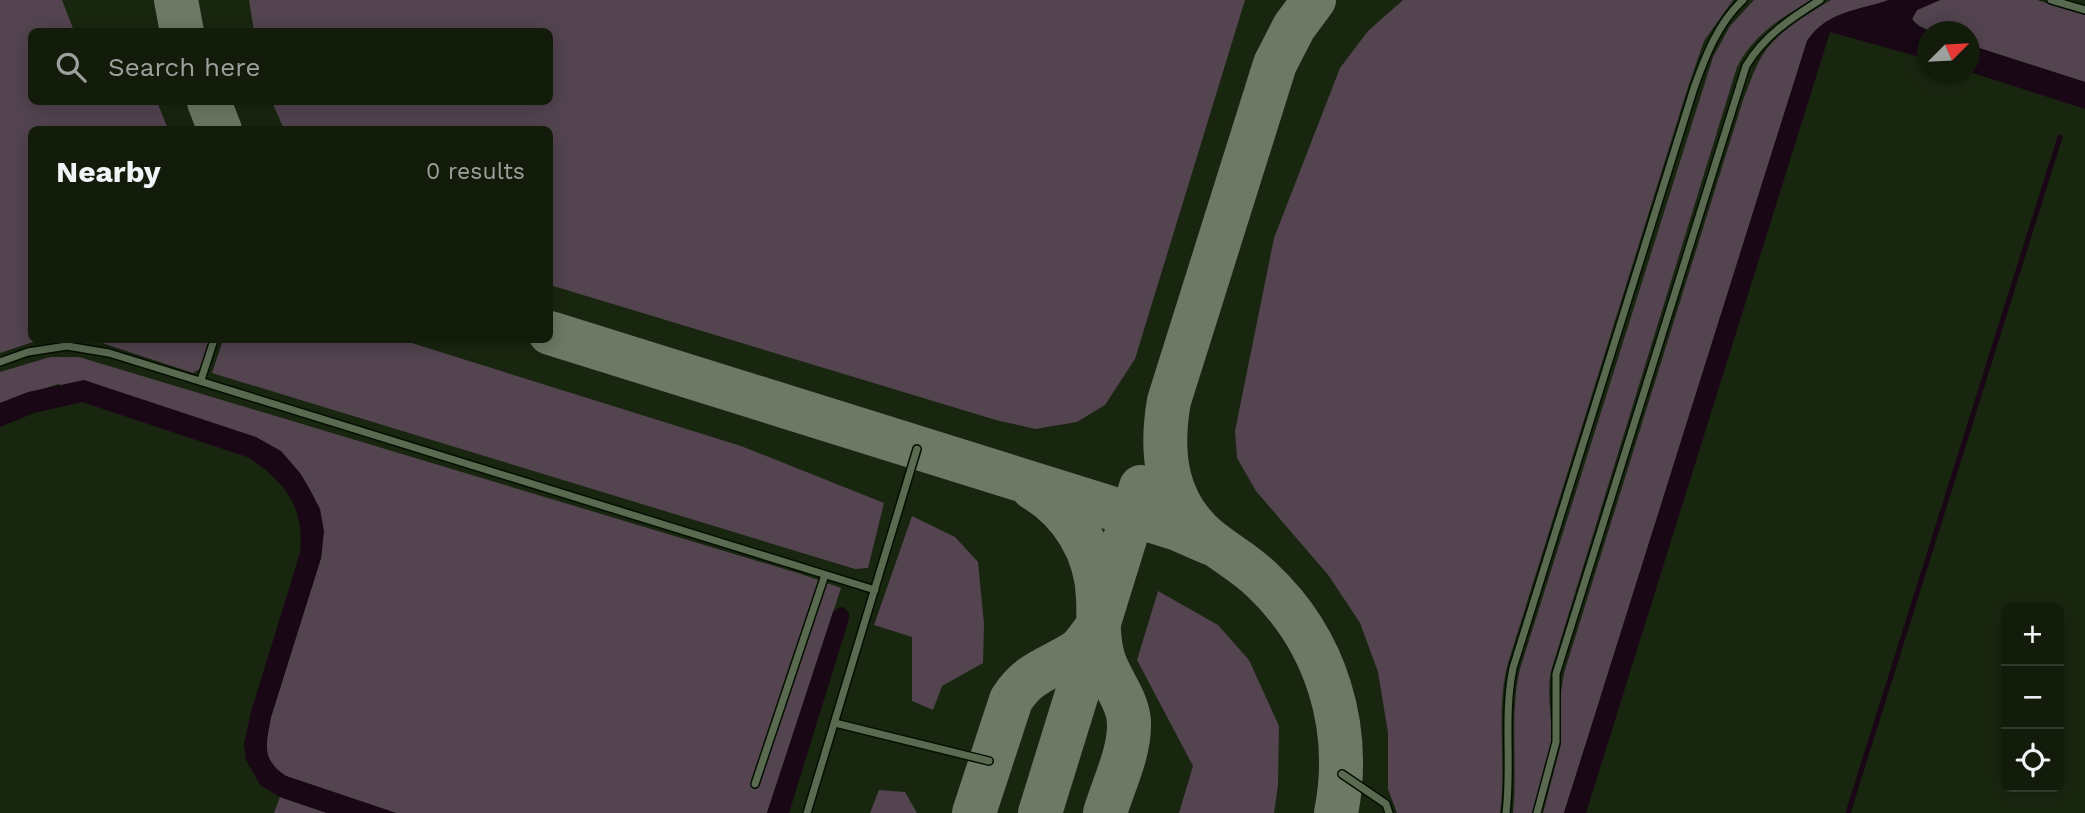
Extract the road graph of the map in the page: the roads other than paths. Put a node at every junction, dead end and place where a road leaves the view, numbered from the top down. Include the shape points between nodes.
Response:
1 (1743, 0) edge
2 (1820, 0) edge
3 (2051, 0) edge
4 (2085, 10) edge
5 (213, 343) edge
6 (0, 362) edge
7 (201, 380) junction
8 (916, 449) dead end
9 (825, 575) junction
10 (875, 590) junction
11 (835, 723) junction
12 (989, 761) dead end
13 (1342, 774) dead end
14 (755, 784) dead end
15 (807, 813) edge
16 (1389, 813) edge
17 (1506, 813) edge
18 (1537, 813) edge

1 - 17 lane via 1707,52 1693,88 1513,668
2 - 18 lane via 1771,34 1746,66 1556,674 1556,742
3 - 4 lane
5 - 7 lane
6 - 7 lane via 68,346
7 - 9 lane
8 - 10 lane
9 - 10 lane
9 - 14 lane
10 - 11 lane
11 - 12 lane
11 - 15 lane
13 - 16 lane via 1386,804

